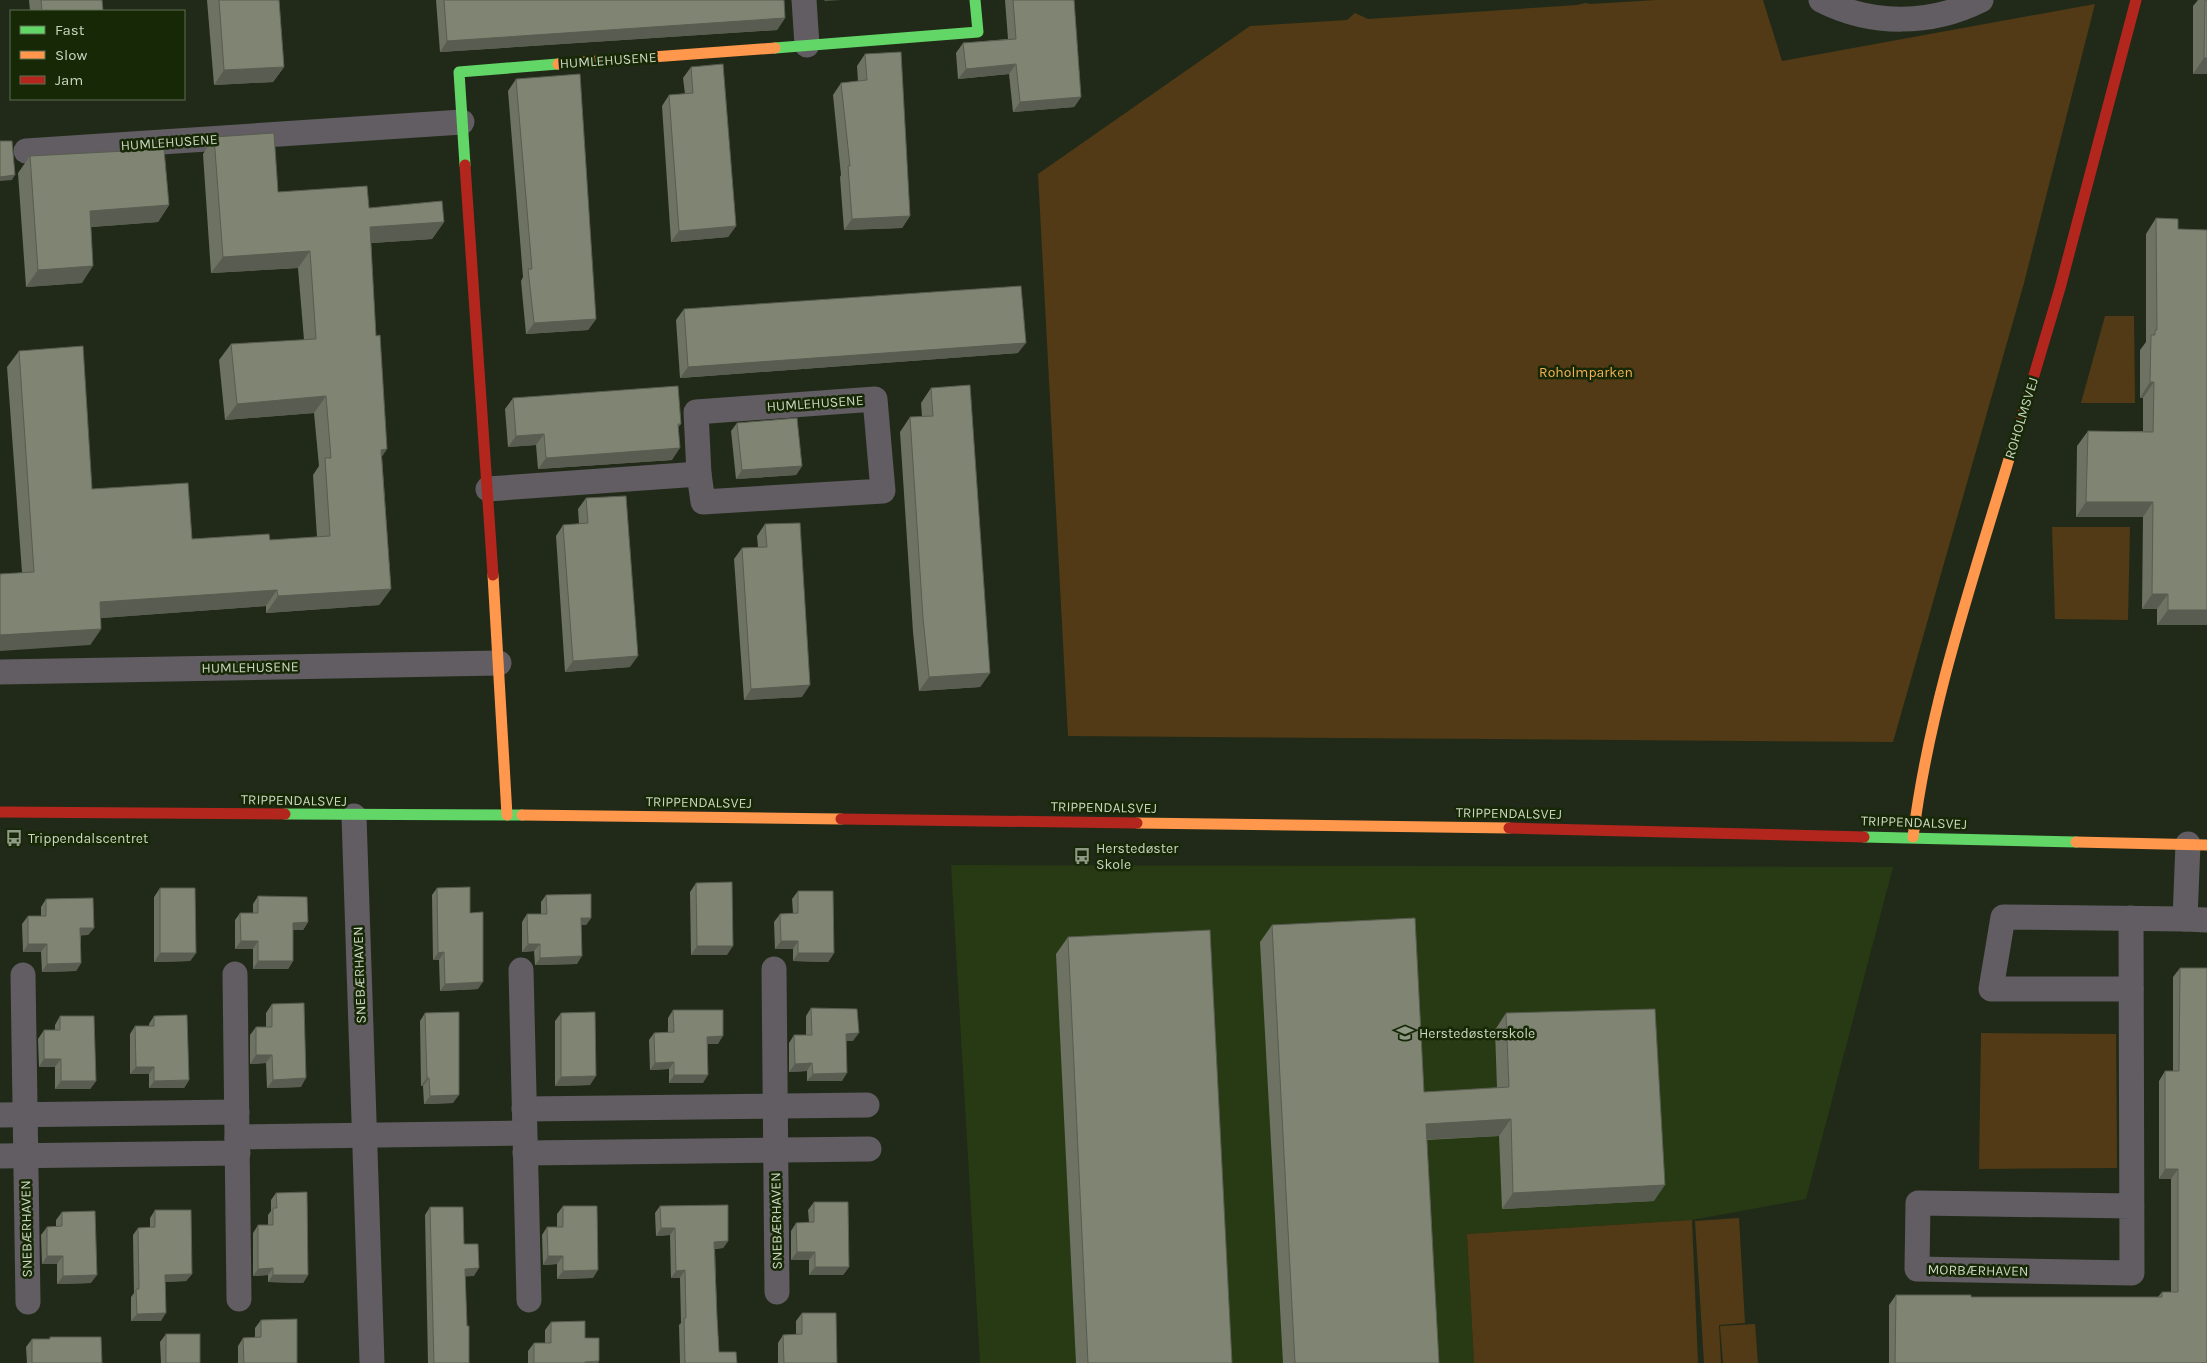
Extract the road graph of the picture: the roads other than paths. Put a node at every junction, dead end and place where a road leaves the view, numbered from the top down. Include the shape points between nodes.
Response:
1 (804, 0) edge
2 (975, 0) edge
3 (1821, 0) edge
4 (1982, 0) edge
5 (2136, 0) edge
6 (808, 45) junction
7 (462, 122) junction
8 (26, 151) dead end
9 (699, 474) junction
10 (488, 489) junction
11 (499, 663) junction
12 (0, 672) edge
13 (0, 812) edge
14 (507, 815) junction
15 (354, 816) junction
16 (1913, 837) junction
17 (2197, 845) edge
18 (2131, 918) junction
19 (2196, 919) edge
20 (774, 969) dead end
21 (521, 970) dead end
22 (235, 974) dead end
23 (22, 975) dead end
24 (2131, 989) junction
25 (867, 1105) dead end
26 (774, 1106) junction
27 (237, 1112) junction
28 (25, 1114) junction
29 (0, 1115) edge
30 (524, 1132) junction
31 (364, 1135) junction
32 (238, 1145) junction
33 (869, 1148) dead end
34 (775, 1150) junction
35 (0, 1156) edge
36 (25, 1156) junction
37 (2132, 1206) junction
38 (777, 1292) dead end
39 (239, 1299) dead end
40 (528, 1300) dead end
41 (28, 1302) dead end
42 (372, 1363) edge

1 - 6 street
2 - 6 street, HUMLEHUSENE via 978,32
3 - 4 street via 1868,17 1906,20 1939,16
5 - 16 street, ROHOLMSVEJ via 2060,288 1956,635 1919,789
6 - 7 street, HUMLEHUSENE via 460,72
7 - 8 street, HUMLEHUSENE
7 - 10 street, HUMLEHUSENE
9 - 9 street, HUMLEHUSENE via 696,412 875,398 883,491 704,502
9 - 10 street
10 - 11 street, HUMLEHUSENE
11 - 12 street, HUMLEHUSENE
11 - 14 street, HUMLEHUSENE
13 - 15 street, TRIPPENDALSVEJ
14 - 15 street, TRIPPENDALSVEJ
14 - 16 street, TRIPPENDALSVEJ
15 - 31 street, SNEBÆRHAVEN
16 - 17 street, TRIPPENDALSVEJ
17 - 19 street
18 - 19 street
18 - 24 street, MORBÆRHAVEN
18 - 24 street via 2003,917 1991,989
20 - 26 street, SNEBÆRHAVEN
21 - 30 street
22 - 27 street
23 - 28 street, SNEBÆRHAVEN
24 - 37 street, MORBÆRHAVEN
25 - 26 street
26 - 30 street
26 - 34 street, SNEBÆRHAVEN
27 - 28 street
27 - 32 street
28 - 29 street
28 - 36 street, SNEBÆRHAVEN
30 - 31 street
30 - 34 street
30 - 40 street
31 - 32 street
31 - 42 street, SNEBÆRHAVEN
32 - 36 street
32 - 39 street
33 - 34 street
34 - 38 street, SNEBÆRHAVEN
35 - 36 street
36 - 41 street, SNEBÆRHAVEN
37 - 37 street, MORBÆRHAVEN via 2132,1273 1917,1269 1918,1203

